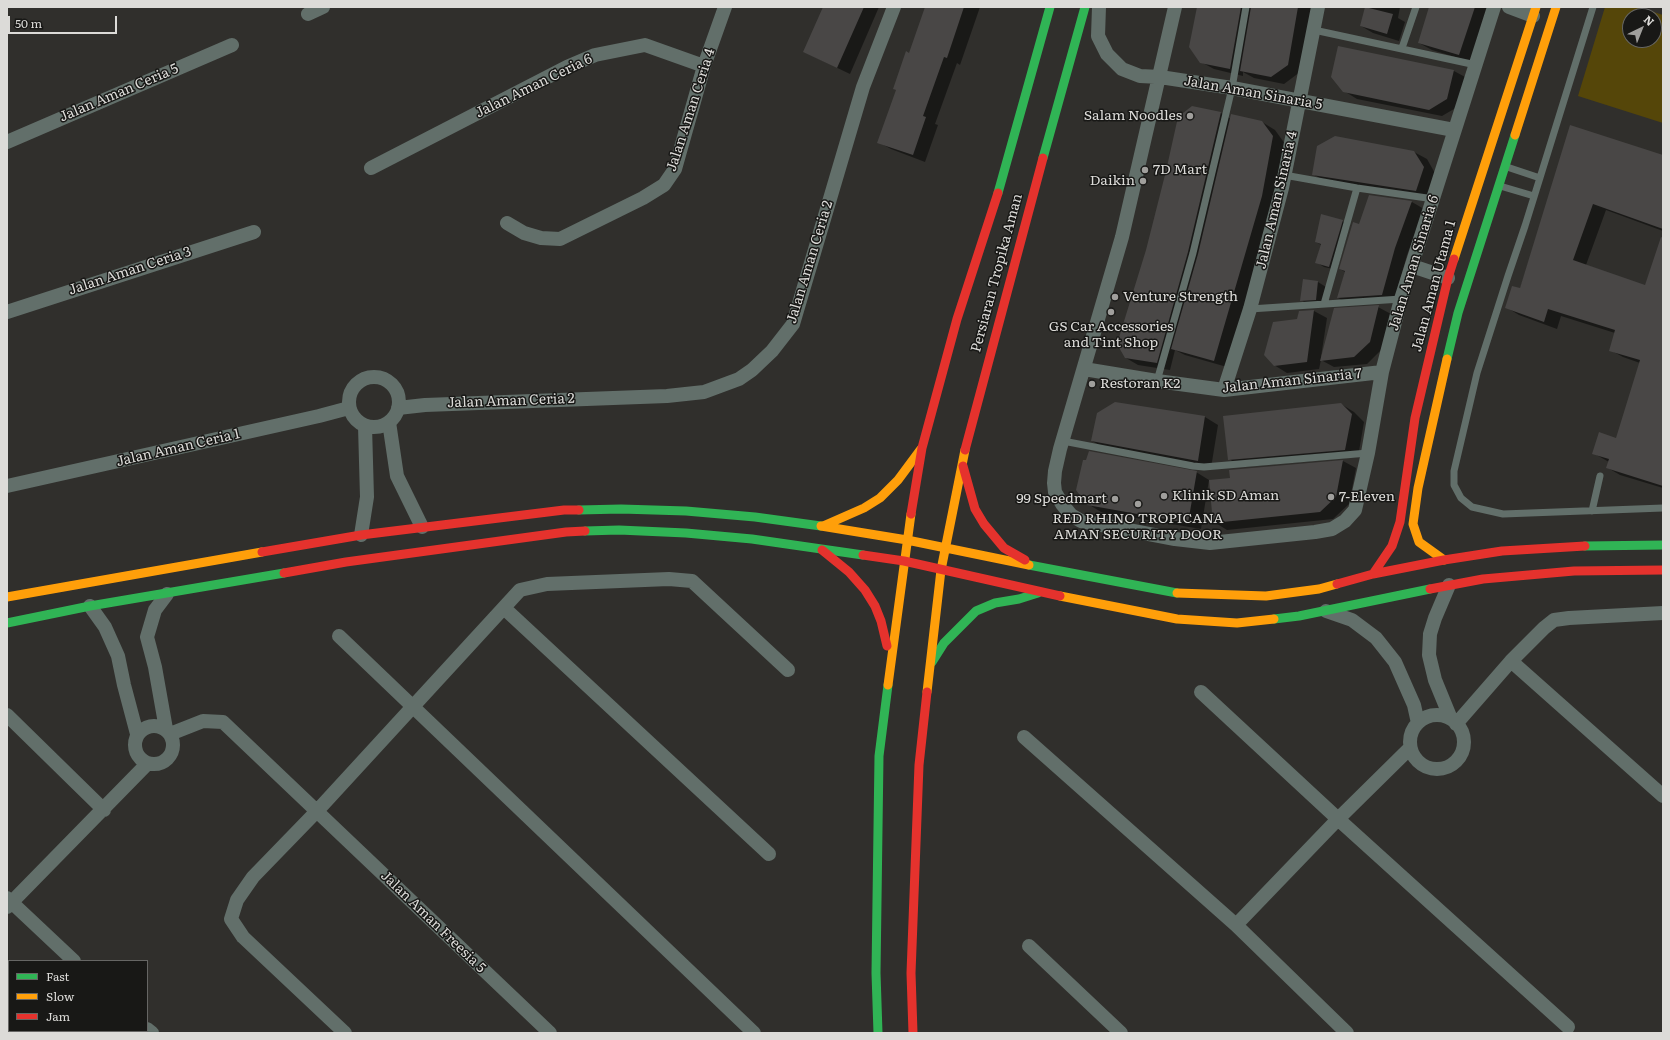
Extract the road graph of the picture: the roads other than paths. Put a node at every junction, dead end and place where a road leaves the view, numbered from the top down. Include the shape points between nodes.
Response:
1 (323, 7) edge
2 (725, 7) edge
3 (894, 7) edge
4 (1050, 7) edge
5 (1085, 7) edge
6 (1099, 7) edge
7 (1175, 7) edge
8 (1246, 7) edge
9 (1318, 7) edge
10 (1416, 7) edge
11 (1494, 7) edge
12 (1509, 7) edge
13 (1556, 7) edge
14 (1593, 7) edge
15 (1534, 11) edge
16 (308, 14) dead end
17 (1314, 30) junction
18 (232, 45) dead end
19 (1402, 48) junction
20 (1476, 65) junction
21 (704, 66) junction
22 (1160, 77) junction
23 (1232, 88) junction
24 (1300, 102) junction
25 (1454, 130) junction
26 (7, 142) edge
27 (1504, 167) junction
28 (371, 168) dead end
29 (1284, 176) junction
30 (1540, 178) junction
31 (1499, 185) junction
32 (1357, 188) junction
33 (1534, 196) junction
34 (1434, 199) junction
35 (507, 223) dead end
36 (254, 232) dead end
37 (1474, 263) junction
38 (1412, 266) junction
39 (1448, 278) junction
40 (1401, 299) junction
41 (1324, 304) junction
42 (1250, 309) junction
43 (7, 312) edge
44 (1458, 313) junction
45 (1084, 369) junction
46 (1382, 372) junction
47 (1157, 381) junction
48 (1224, 390) junction
49 (350, 408) junction
50 (398, 408) junction
51 (389, 422) junction
52 (365, 426) junction
53 (1061, 445) junction
54 (922, 448) junction
55 (1368, 453) junction
56 (962, 462) junction
57 (1600, 476) dead end
58 (7, 486) edge
59 (1663, 508) edge
60 (1592, 511) junction
61 (823, 526) junction
62 (422, 527) junction
63 (361, 535) junction
64 (906, 540) junction
65 (1663, 545) edge
66 (945, 548) junction
67 (820, 549) junction
68 (1444, 560) junction
69 (904, 561) junction
70 (1042, 568) junction
71 (941, 570) junction
72 (1663, 570) edge
73 (1373, 574) junction
74 (1449, 585) junction
75 (1042, 592) junction
76 (168, 594) junction
77 (7, 597) edge
78 (90, 606) junction
79 (504, 608) junction
80 (1325, 610) junction
81 (1663, 613) edge
82 (7, 623) edge
83 (339, 636) dead end
84 (1511, 661) junction
85 (932, 662) junction
86 (890, 666) junction
87 (788, 670) dead end
88 (1201, 692) dead end
89 (413, 707) junction
90 (7, 715) edge
91 (1454, 722) junction
92 (1418, 723) junction
93 (168, 731) junction
94 (137, 734) junction
95 (1024, 737) dead end
96 (1410, 748) junction
97 (148, 763) junction
98 (1663, 796) edge
99 (104, 810) junction
100 (317, 811) junction
101 (1338, 819) junction
102 (769, 854) dead end
103 (8, 903) edge
104 (1236, 925) junction
105 (1029, 946) dead end
106 (73, 960) edge
107 (1568, 1027) dead end
108 (345, 1033) edge
109 (550, 1033) edge
110 (754, 1033) edge
111 (878, 1033) edge
112 (913, 1033) edge
113 (1121, 1033) edge
114 (1347, 1033) edge

1 - 16 street
2 - 21 street, Jalan Aman Ceria 4
3 - 50 street, Jalan Aman Ceria 2 via 863,87 793,324 772,351 752,370 739,379 704,392 667,396
4 - 54 street, Persiaran Tropika Aman via 992,215 957,318
5 - 56 street, Persiaran Tropika Aman via 1022,231
6 - 22 street, Jalan Aman Sinaria 5 via 1098,36 1107,54 1122,69 1140,76
7 - 22 street
8 - 23 lane
9 - 17 street, Jalan Aman Sinaria 4
10 - 19 lane
11 - 20 street, Jalan Aman Sinaria 6
12 - 15 street
13 - 27 street
14 - 30 lane
15 - 39 street, Jalan Aman Utama 1
17 - 19 lane
17 - 24 street, Jalan Aman Sinaria 4
18 - 26 street, Jalan Aman Ceria 5
19 - 20 lane
20 - 25 street, Jalan Aman Sinaria 6
21 - 28 street, Jalan Aman Ceria 6 via 645,44 595,55
21 - 35 street, Jalan Aman Ceria 4 via 675,169 664,185 560,239 541,238 524,233
22 - 23 street, Jalan Aman Sinaria 5
22 - 45 street via 1122,237
23 - 24 street, Jalan Aman Sinaria 5
23 - 47 lane via 1193,253
24 - 25 street, Jalan Aman Sinaria 5
24 - 29 street, Jalan Aman Sinaria 4
25 - 34 street, Jalan Aman Sinaria 6
27 - 30 lane
27 - 31 street
29 - 32 lane
29 - 42 street, Jalan Aman Sinaria 4
30 - 33 lane
31 - 33 lane
31 - 37 street
32 - 34 lane
32 - 41 lane
33 - 60 lane via 1477,374 1454,471 1454,485 1461,498 1472,506 1491,512 1503,514
34 - 38 street, Jalan Aman Sinaria 6
36 - 43 street, Jalan Aman Ceria 3
37 - 39 street
37 - 44 street
38 - 39 street
38 - 40 street, Jalan Aman Sinaria 6
39 - 44 street
39 - 73 street, Jalan Aman Utama 1 via 1415,418 1400,522 1392,546
40 - 41 lane
40 - 46 street, Jalan Aman Sinaria 6
41 - 42 lane
42 - 48 street, Jalan Aman Sinaria 4
44 - 68 street via 1432,422 1413,524 1419,542
45 - 47 street, Jalan Aman Sinaria 7
45 - 53 street
46 - 48 street, Jalan Aman Sinaria 7
46 - 55 street, Jalan Aman Sinaria 6
47 - 48 street, Jalan Aman Sinaria 7
49 - 50 street via 351,392 362,380 370,378 386,380 392,385 397,392
49 - 52 street via 352,416
49 - 58 street, Jalan Aman Ceria 1
50 - 51 street
51 - 52 street via 373,428
51 - 62 street via 397,476
52 - 63 street via 367,497
53 - 55 lane via 1204,467
53 - 55 street, Jalan Aman Sinaria 6 via 1055,471 1055,492 1071,515 1081,521 1210,543 1332,529 1346,521 1355,510
54 - 61 street via 898,480 880,498
54 - 64 street, Persiaran Tropika Aman
56 - 66 street, Persiaran Tropika Aman
56 - 70 street via 975,510 984,524 1004,548
57 - 60 lane
59 - 60 lane
61 - 62 street via 686,511 621,509 564,510
61 - 64 street
62 - 63 street
63 - 77 street
64 - 66 street
64 - 69 street, Persiaran Tropika Aman
65 - 68 street via 1575,546 1502,551
66 - 70 street
66 - 71 street, Persiaran Tropika Aman
67 - 69 street
67 - 76 street via 686,533 619,530 566,532 346,562
67 - 86 street via 854,576 875,606 886,640
68 - 73 street
69 - 71 street
69 - 86 street, Persiaran Tropika Aman
70 - 73 street via 1178,593 1266,596 1319,589
71 - 75 street
71 - 85 street, Persiaran Tropika Aman
72 - 74 street via 1574,571 1483,579
74 - 80 street
74 - 91 street via 1440,602 1432,629 1430,655 1435,680
75 - 80 street via 1177,619 1237,623 1274,620
75 - 85 street via 976,610 944,643
76 - 78 street
76 - 93 street via 155,610 147,637 156,667
78 - 82 street
78 - 94 street via 105,627 118,656
79 - 87 street via 520,590 547,584 669,579 692,581
79 - 89 street
79 - 102 street
80 - 92 street via 1352,620 1376,638 1395,662 1414,705
81 - 84 street via 1554,620
83 - 89 street
84 - 91 street
84 - 98 street
85 - 112 street, Persiaran Tropika Aman via 920,765 911,973
86 - 111 street, Persiaran Tropika Aman via 879,756 876,973
88 - 101 street
89 - 100 street
89 - 110 street
90 - 99 street
91 - 92 street via 1437,715
91 - 96 street via 1463,736 1464,743 1460,757 1450,766 1443,769 1429,768 1417,761
92 - 96 street via 1410,734
93 - 94 street via 154,725 147,726
93 - 97 street via 174,745 170,756 160,763
93 - 100 street, Jalan Aman Freesia 5 via 204,721 224,722
94 - 97 street via 134,745 136,751 138,756
95 - 104 street
96 - 101 street
97 - 99 street
99 - 103 street
100 - 108 street via 253,877 237,900 231,919 243,937
100 - 109 street, Jalan Aman Freesia 5
101 - 104 street
101 - 107 street
103 - 106 street
104 - 114 street
105 - 113 street

